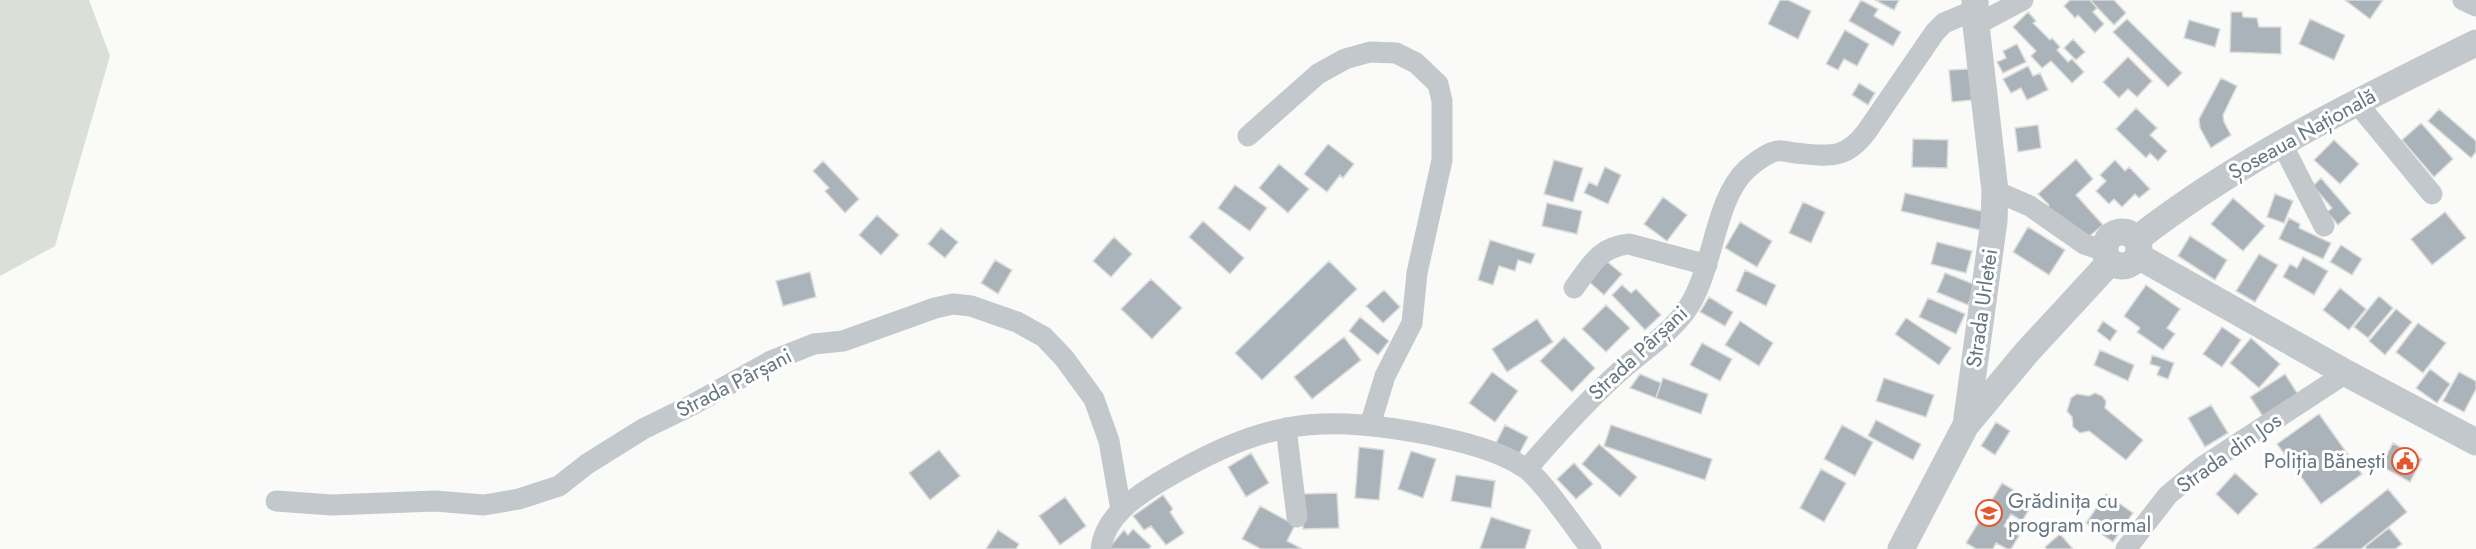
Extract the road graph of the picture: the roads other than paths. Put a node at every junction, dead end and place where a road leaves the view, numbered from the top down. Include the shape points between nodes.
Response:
1 (2023, 0) edge
2 (2463, 0) edge
3 (2476, 6) edge
4 (1975, 12) edge
5 (2476, 43) edge
6 (2356, 102) junction
7 (1248, 136) dead end
8 (2281, 142) junction
9 (1995, 191) junction
10 (2432, 194) dead end
11 (2324, 226) dead end
12 (2138, 248) junction
13 (2107, 256) junction
14 (1707, 265) junction
15 (1574, 288) dead end
16 (2346, 373) junction
17 (1370, 425) junction
18 (1966, 425) junction
19 (1286, 428) junction
20 (2476, 442) edge
21 (1527, 469) junction
22 (276, 501) dead end
23 (1121, 510) junction
24 (1297, 517) dead end
25 (1101, 543) edge
26 (1903, 548) edge
27 (1081, 549) edge
28 (1591, 549) edge
29 (2126, 549) edge

1 - 4 street, Strada Pârșani
2 - 3 street
4 - 9 street, Strada Urletei
4 - 14 street, Strada Pârșani via 1944,23 1935,32 1868,131 1845,153 1829,156 1778,151 1744,172 1727,204
5 - 6 street, Șoseaua Națională
6 - 8 street, Șoseaua Națională
6 - 10 street
7 - 17 street via 1318,74 1362,54 1396,53 1416,63 1438,84 1442,101 1442,160 1417,273 1412,323 1385,376
8 - 11 street
8 - 12 street, Șoseaua Națională via 2185,202
9 - 13 street via 2030,206
9 - 18 street, Strada Urletei
12 - 13 street via 2128,232 2116,232 2107,240
12 - 16 street
13 - 18 street
14 - 15 street via 1629,244 1617,245 1595,259
14 - 21 street, Strada Pârșani via 1694,300 1670,330 1586,402
16 - 20 street
16 - 29 street, Strada din Jos via 2202,467 2168,495
17 - 19 street
17 - 21 street via 1458,441
18 - 26 street
19 - 23 street via 1236,443 1187,466
19 - 24 street
21 - 28 street
22 - 23 street, Strada Pârșani via 332,505 435,501 484,505 519,499 560,486 643,429 771,361 814,344 843,341 953,304 1017,322 1044,337 1064,358 1094,399 1109,441
23 - 25 street via 1109,523
25 - 27 street

